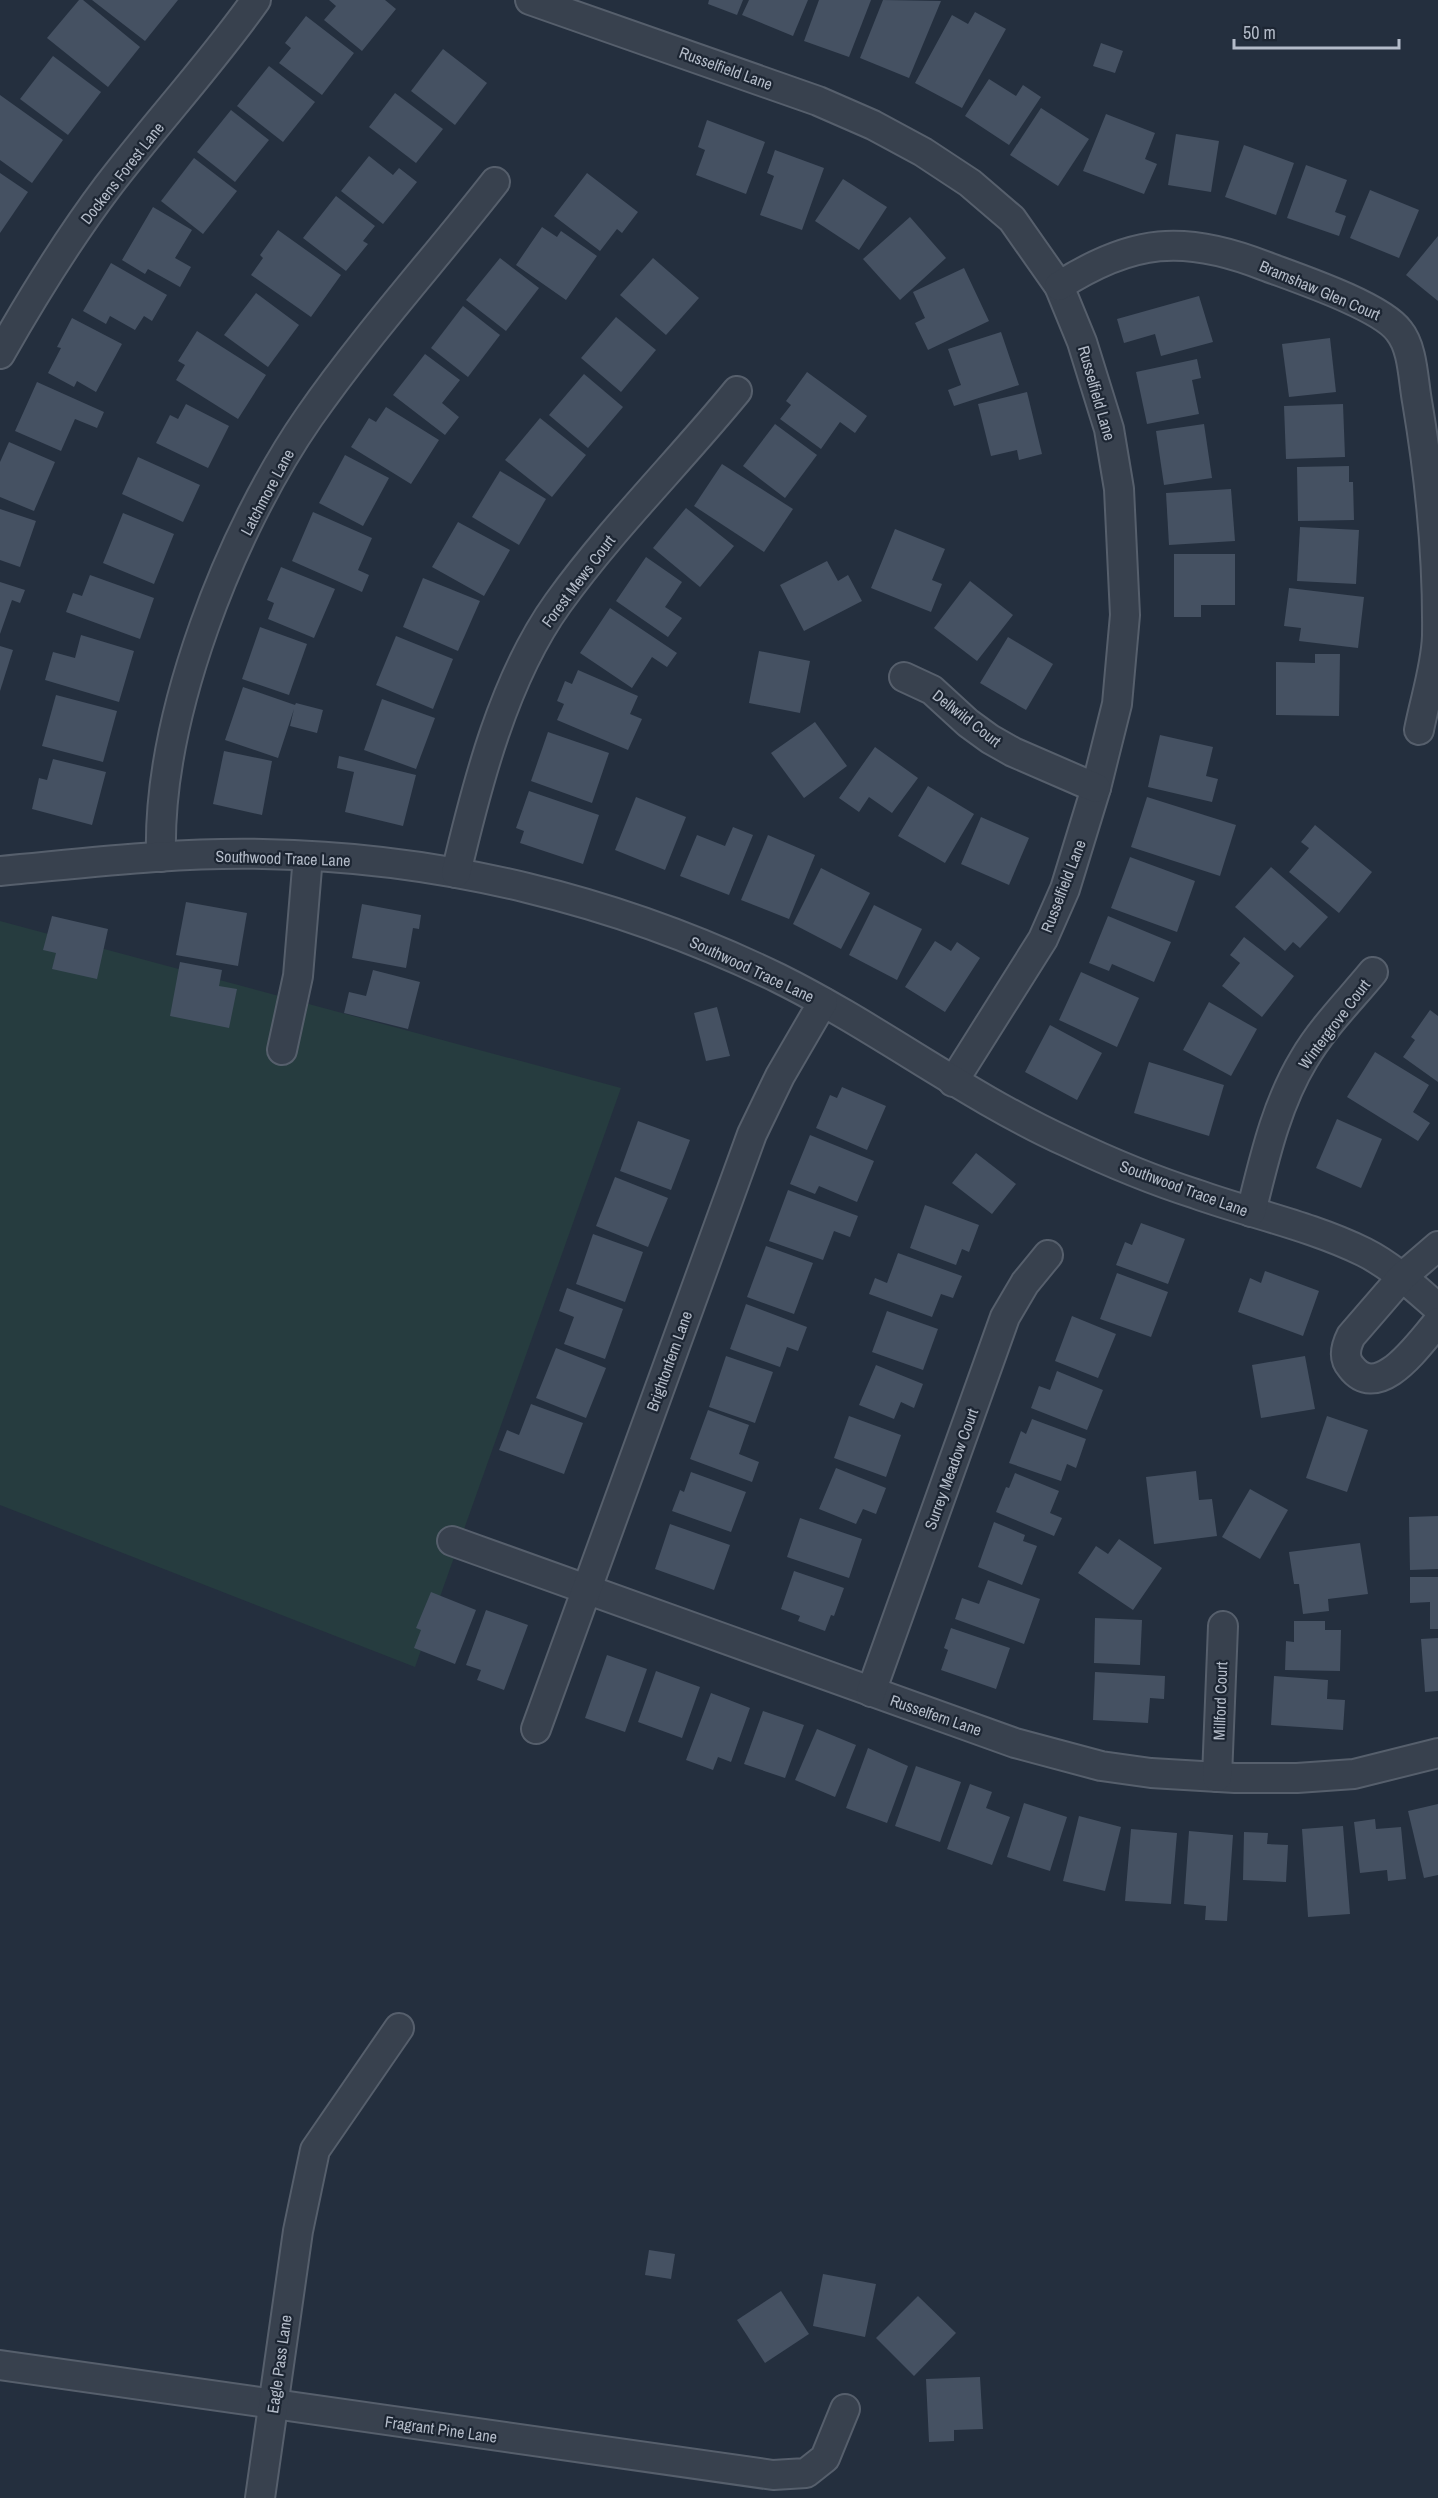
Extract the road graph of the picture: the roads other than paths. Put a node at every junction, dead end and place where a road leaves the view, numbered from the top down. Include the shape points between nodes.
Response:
1 (256, 0) edge
2 (530, 0) edge
3 (495, 182) dead end
4 (1059, 286) junction
5 (0, 354) edge
6 (736, 391) dead end
7 (904, 677) dead end
8 (1419, 730) dead end
9 (1096, 788) junction
10 (308, 856) junction
11 (160, 857) junction
12 (0, 871) edge
13 (456, 873) junction
14 (1373, 972) dead end
15 (823, 1002) junction
16 (282, 1050) dead end
17 (953, 1082) junction
18 (1251, 1212) junction
19 (1438, 1246) edge
20 (1048, 1255) dead end
21 (1402, 1277) junction
22 (1438, 1308) edge
23 (1438, 1322) edge
24 (452, 1541) dead end
25 (588, 1589) junction
26 (1223, 1626) dead end
27 (871, 1692) junction
28 (536, 1730) dead end
29 (1438, 1753) edge
30 (1217, 1777) junction
31 (399, 2028) dead end
32 (0, 2365) edge
33 (274, 2405) junction
34 (845, 2409) dead end
35 (260, 2498) edge

1 - 5 street, Dockens Forest Lane via 89,211
2 - 4 street, Russelfield Lane via 818,101 873,125 947,167 992,200 1012,219
3 - 11 street, Latchmore Lane via 310,417 249,522 189,675 164,788
4 - 8 street, Bramshaw Glen Court via 1091,266 1154,246 1205,247 1261,264 1367,307 1400,332 1408,351 1428,464 1434,537 1437,638
4 - 9 street, Russelfield Lane via 1082,342 1109,429 1119,489 1125,615 1121,675
6 - 13 street, Forest Mews Court via 612,535 557,603 543,627 487,752
7 - 9 street, Dellwild Court via 932,690 990,739
9 - 17 street, Russelfield Lane via 1074,864 1043,939
10 - 11 street, Southwood Trace Lane
10 - 13 street, Southwood Trace Lane
10 - 16 street via 298,976
11 - 12 street, Southwood Trace Lane
13 - 15 street, Southwood Trace Lane via 560,896 654,926 712,948
14 - 18 street, Wintergrove Court via 1304,1059 1266,1152
15 - 17 street, Southwood Trace Lane
15 - 25 street, Brightonfern Lane via 752,1134
17 - 18 street, Southwood Trace Lane via 1005,1112 1117,1164
18 - 21 street, Southwood Trace Lane via 1314,1231 1367,1254
19 - 21 street
20 - 27 street, Surrey Meadow Court via 1005,1317
21 - 22 street, Southwood Trace Lane
21 - 23 street via 1351,1336 1346,1347 1347,1363 1366,1379 1380,1378 1393,1372
24 - 25 street, Russelfern Lane
25 - 27 street, Russelfern Lane
25 - 28 street, Brightonfern Lane
26 - 30 street, Millford Court
27 - 30 street, Russelfern Lane via 1074,1760 1127,1770
29 - 30 street, Russelfern Lane via 1354,1774
31 - 33 street, Eagle Pass Lane via 315,2150 298,2231
32 - 33 street, Fragrant Pine Lane
33 - 34 street, Fragrant Pine Lane via 773,2475 806,2473 825,2458
33 - 35 street, Eagle Pass Lane

